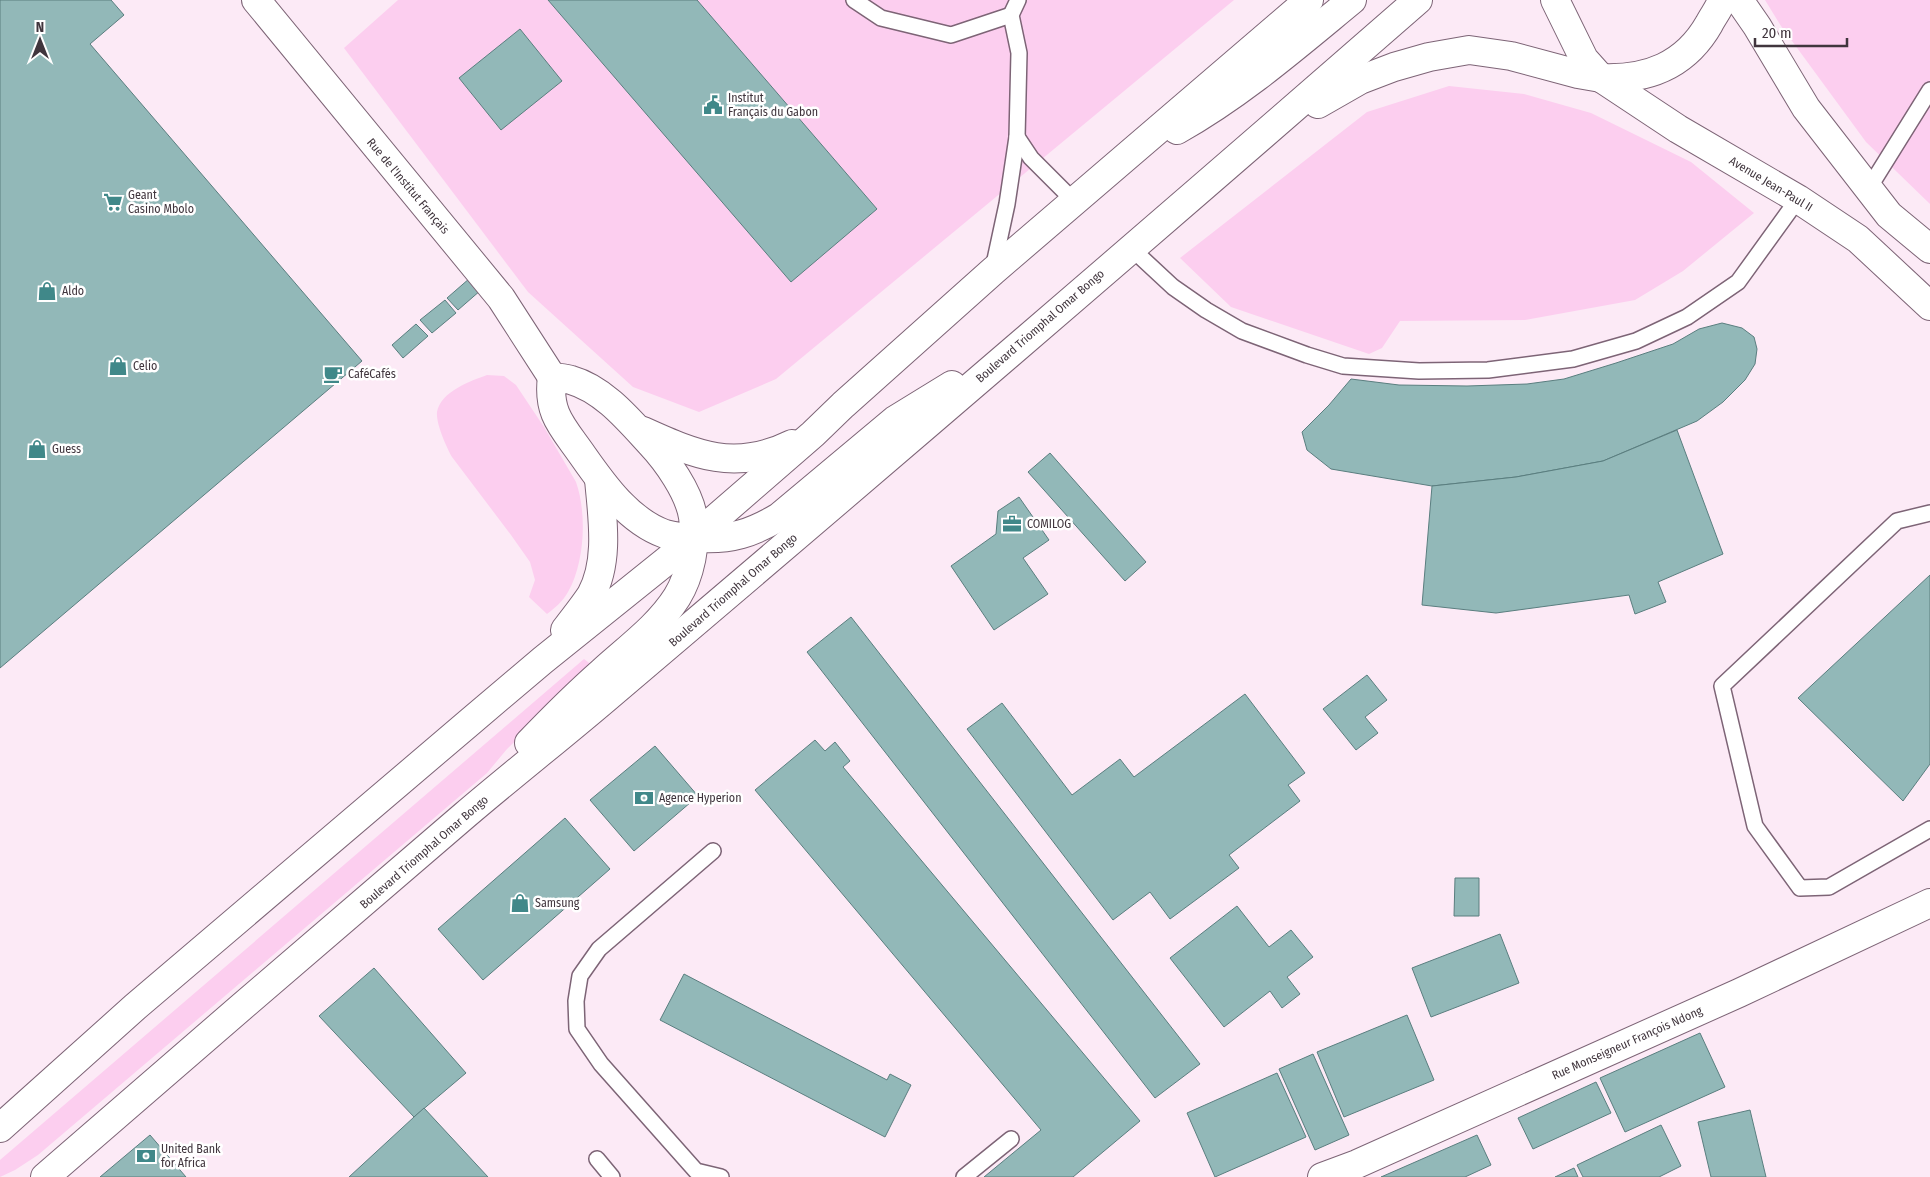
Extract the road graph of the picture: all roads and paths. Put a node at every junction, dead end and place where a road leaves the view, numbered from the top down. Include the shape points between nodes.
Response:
1 (256, 0) edge
2 (854, 0) edge
3 (1018, 0) edge
4 (1309, 0) edge
5 (1352, 0) edge
6 (1418, 0) edge
7 (1555, 0) edge
8 (1722, 0) edge
9 (1739, 0) edge
10 (1011, 15) junction
11 (1601, 78) junction
12 (1930, 90) edge
13 (1017, 137) junction
14 (1132, 152) junction
15 (1244, 153) junction
16 (1869, 188) junction
17 (1798, 199) junction
18 (1074, 201) junction
19 (1928, 244) edge
20 (1131, 248) junction
21 (993, 271) junction
22 (1930, 306) edge
23 (997, 363) junction
24 (552, 377) junction
25 (636, 428) junction
26 (813, 434) junction
27 (599, 479) junction
28 (1930, 513) edge
29 (693, 538) junction
30 (543, 660) junction
31 (465, 815) junction
32 (1930, 829) edge
33 (713, 851) dead end
34 (1930, 902) edge
35 (0, 1128) edge
36 (1011, 1139) dead end
37 (597, 1159) dead end
38 (54, 1170) edge
39 (34, 1177) edge
40 (612, 1177) edge
41 (721, 1177) edge
42 (964, 1177) edge
43 (1322, 1177) edge

1 - 24 main road, Rue de l'Institut Français via 501,298
2 - 10 lane via 881,18 951,35
3 - 10 lane
4 - 14 main road
5 - 14 main road via 1230,98
6 - 15 main road, Boulevard Triomphal Omar Bongo
7 - 11 main road via 1584,59
8 - 11 main road via 1696,44 1679,59 1636,77
9 - 16 main road via 1806,108
10 - 13 lane via 1019,53
11 - 15 main road via 1489,52 1450,52 1360,80 1321,101
11 - 17 main road, Avenue Jean-Paul II via 1678,129
12 - 16 lane
13 - 18 lane via 1031,158
13 - 21 lane
14 - 18 main road
15 - 20 main road, Boulevard Triomphal Omar Bongo
16 - 19 main road via 1889,215
17 - 20 lane via 1738,282 1687,317 1636,341 1573,359 1488,370 1419,371 1343,366 1307,355 1242,331 1206,310 1173,287
17 - 22 main road, Avenue Jean-Paul II via 1858,239
18 - 21 main road
20 - 23 main road, Boulevard Triomphal Omar Bongo
21 - 26 main road
23 - 29 main road via 959,380 895,420 779,517 761,528 739,536
23 - 31 main road, Boulevard Triomphal Omar Bongo via 616,690
24 - 25 main road via 570,379 590,388
24 - 27 main road via 550,394 556,418
25 - 26 main road via 689,451 737,460 762,456
25 - 29 main road via 654,447 686,495 693,518
26 - 29 main road
27 - 29 main road via 619,502 653,528 666,534
27 - 30 main road via 603,536 596,584
28 - 32 lane via 1897,521 1722,686 1755,826 1800,888 1829,887
29 - 30 main road
29 - 31 main road via 691,561 676,598 636,642 560,710
30 - 35 main road via 142,1001
31 - 38 main road, Boulevard Triomphal Omar Bongo
33 - 41 lane via 599,949 580,976 576,1001 577,1029 601,1064 696,1172
34 - 43 main road, Rue Monseigneur François Ndong via 1730,997
36 - 42 lane
37 - 40 lane
38 - 39 main road, Boulevard Triomphal Omar Bongo

